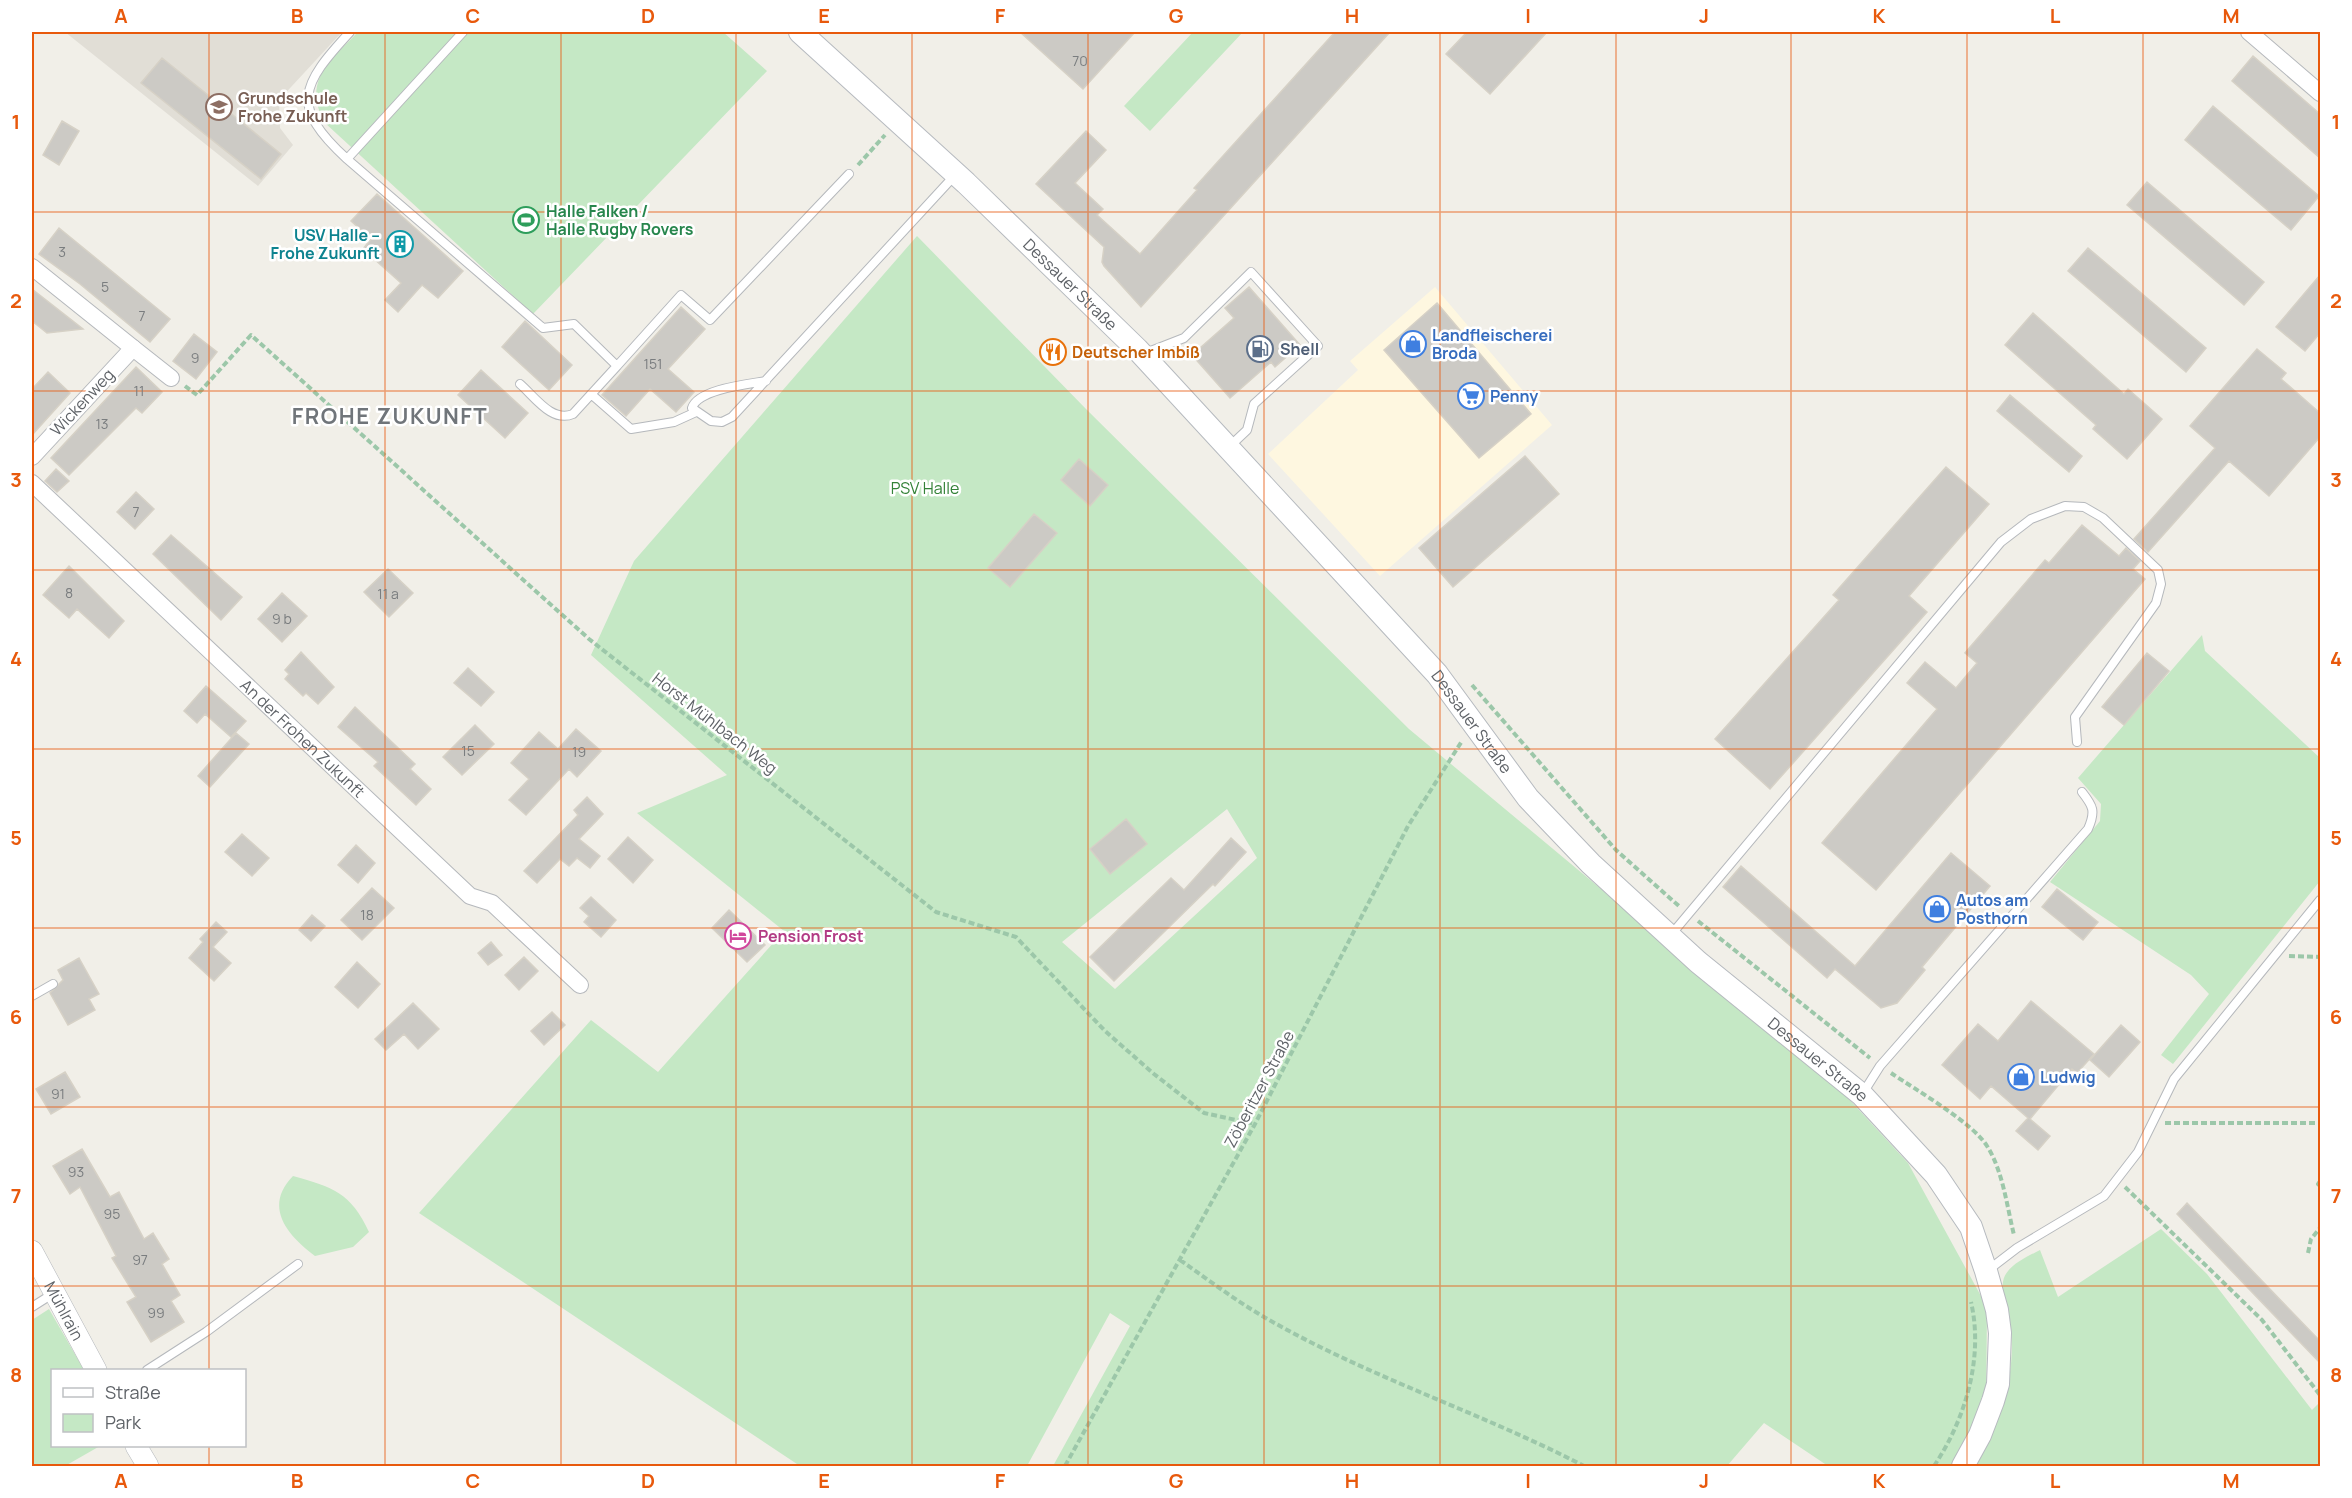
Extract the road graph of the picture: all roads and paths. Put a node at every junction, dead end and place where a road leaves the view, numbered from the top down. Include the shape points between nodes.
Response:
1 (350, 32) edge
2 (463, 32) edge
3 (800, 32) edge
4 (2249, 32) edge
5 (2320, 93) edge
6 (898, 121) junction
7 (347, 159) junction
8 (849, 174) joint
9 (956, 174) junction
10 (32, 267) edge
11 (133, 348) junction
12 (1142, 355) junction
13 (617, 366) junction
14 (171, 378) dead end
15 (766, 381) junction
16 (520, 384) dead end
17 (591, 394) junction
18 (197, 395) dead end
19 (696, 412) junction
20 (1228, 448) junction
21 (32, 457) edge
22 (32, 483) edge
23 (1467, 678) dead end
24 (1474, 722) junction
25 (2078, 742) dead end
26 (2082, 792) dead end
27 (2320, 900) edge
28 (1688, 914) junction
29 (1670, 936) junction
30 (2274, 956) junction
31 (2320, 957) edge
32 (53, 984) dead end
33 (580, 985) dead end
34 (32, 996) edge
35 (1880, 1066) junction
36 (1862, 1095) junction
37 (2154, 1123) junction
38 (2320, 1123) edge
39 (1255, 1124) junction
40 (2118, 1180) junction
41 (2320, 1228) edge
42 (2017, 1248) junction
43 (32, 1251) edge
44 (2308, 1253) dead end
45 (1180, 1260) junction
46 (298, 1264) dead end
47 (1986, 1271) junction
48 (55, 1293) junction
49 (1970, 1296) dead end
50 (32, 1307) edge
51 (95, 1369) edge
52 (150, 1369) edge
53 (2320, 1393) edge
54 (137, 1447) edge
55 (148, 1467) edge
56 (1065, 1467) edge
57 (1584, 1467) edge
58 (1934, 1467) edge
59 (1963, 1467) edge

1 - 7 lane via 315,72 309,96 312,122
2 - 7 lane
3 - 6 main road, Dessauer Straße
4 - 5 street
6 - 8 path
6 - 9 main road, Dessauer Straße
7 - 13 lane via 543,328 574,324
8 - 13 lane via 710,320 681,295 634,353
9 - 12 main road, Dessauer Straße
9 - 15 lane
10 - 11 street
11 - 14 street
11 - 21 street, Wickenweg
12 - 20 main road, Dessauer Straße
12 - 20 lane via 1184,338 1251,272 1318,346 1254,405 1247,430
13 - 17 lane
15 - 19 lane via 715,391 693,404
15 - 19 lane via 722,422 711,421
16 - 17 lane via 560,417 573,414
17 - 19 lane via 631,429 674,422
18 - 39 path, Horst Mühlbach Weg via 251,335 589,639 926,905 936,912 1016,937 1105,1031 1170,1087 1204,1113
20 - 24 main road, Dessauer Straße via 1421,657
22 - 33 street, An der Frohen Zukunft via 470,896 492,903
23 - 28 path via 1616,850
24 - 29 main road, Dessauer Straße via 1528,798 1591,864
24 - 39 path, Zöberitzer Straße via 1408,826
25 - 28 lane via 2075,717 2156,603 2161,584 2158,570 2103,518 2084,507 2065,506 2031,519 2001,542
26 - 35 lane via 2094,808 2088,829
27 - 30 lane
28 - 29 lane
28 - 35 path
29 - 36 main road, Dessauer Straße
30 - 31 path
30 - 37 lane via 2174,1079
32 - 34 lane
35 - 36 lane
35 - 42 path via 1926,1096 1988,1146
36 - 47 main road, Dessauer Straße via 1930,1168 1960,1207
37 - 38 path
37 - 40 lane
39 - 45 path, Zöberitzer Straße
40 - 42 lane via 2104,1196
40 - 53 path via 2262,1320
41 - 44 path via 2307,1248
42 - 47 lane
43 - 48 street, Mühlrain
45 - 56 path, Zöberitzer Straße
45 - 57 path via 1258,1314 1316,1345 1540,1443
46 - 52 lane
47 - 59 main road, Dessauer Straße via 2000,1333 1998,1384 1990,1413
48 - 50 lane
48 - 51 street, Mühlrain
49 - 58 path via 1977,1326 1971,1376 1963,1410
54 - 55 street

